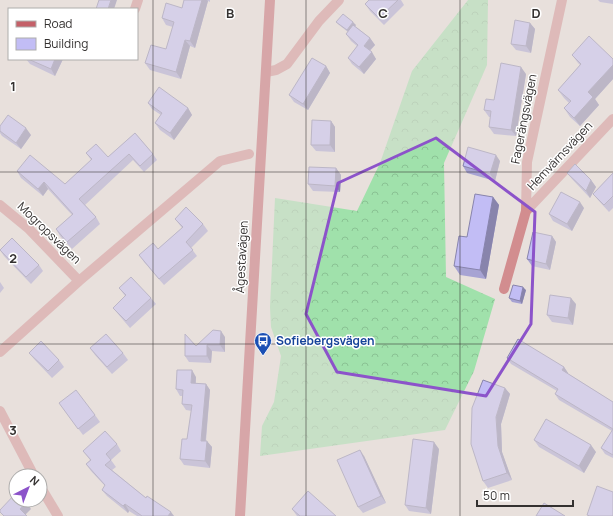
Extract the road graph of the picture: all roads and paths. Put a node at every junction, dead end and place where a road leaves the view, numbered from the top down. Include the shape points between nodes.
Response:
1 (270, 0) edge
2 (339, 0) edge
3 (562, 0) edge
4 (266, 72) junction
5 (613, 119) edge
6 (249, 154) dead end
7 (0, 205) edge
8 (526, 211) junction
9 (79, 281) junction
10 (504, 289) dead end
11 (0, 352) edge
12 (0, 410) edge
13 (30, 468) edge
14 (48, 499) edge
15 (58, 516) edge
16 (240, 516) edge

1 - 4 main road, Ågestavägen
2 - 4 street via 319,21 287,64
3 - 8 street, Fagerängsvägen via 527,162
4 - 16 main road, Ågestavägen
5 - 8 street, Hemvärnsvägen
6 - 9 street via 220,161
7 - 9 street, Mogropsvägen via 29,229
8 - 10 street, Fagerängsvägen
9 - 11 street
12 - 13 street
14 - 15 street

